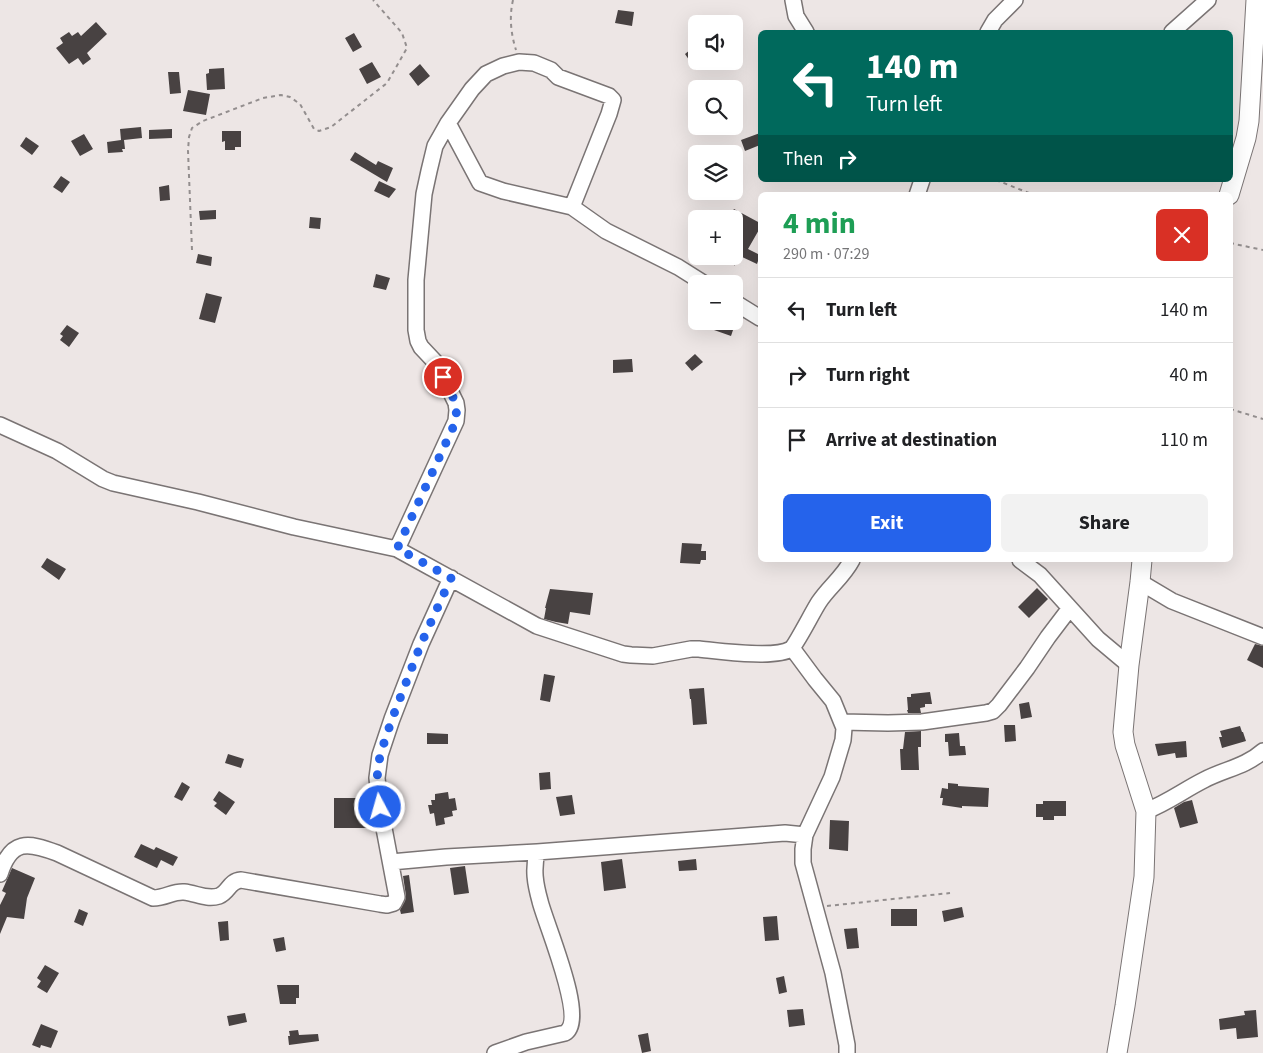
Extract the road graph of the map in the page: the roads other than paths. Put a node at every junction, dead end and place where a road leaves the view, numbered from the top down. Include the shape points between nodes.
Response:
1 (792, 0) edge
2 (1016, 0) edge
3 (1208, 0) edge
4 (1256, 0) edge
5 (805, 30) edge
6 (989, 30) edge
7 (1174, 30) edge
8 (448, 124) junction
9 (1233, 182) edge
10 (572, 207) junction
11 (690, 275) edge
12 (743, 308) edge
13 (758, 317) edge
14 (0, 425) edge
15 (397, 549) junction
16 (851, 562) edge
17 (1023, 562) edge
18 (1142, 562) edge
19 (451, 578) junction
20 (1140, 582) junction
21 (1070, 608) junction
22 (1263, 636) edge
23 (792, 648) junction
24 (1129, 665) junction
25 (842, 722) junction
26 (1263, 751) edge
27 (1146, 811) junction
28 (805, 835) junction
29 (536, 852) junction
30 (391, 862) junction
31 (0, 874) edge
32 (495, 1053) edge
33 (847, 1053) edge
34 (1117, 1053) edge

1 - 5 street via 796,16
2 - 6 street
3 - 7 street
4 - 9 main road via 1249,121
8 - 10 street via 480,183
8 - 10 street via 486,74 519,62 534,63 551,70 558,77 608,96 613,100 609,114
8 - 15 street via 435,146 424,194 416,280 416,330 421,347 437,364 456,403 456,421
10 - 11 street via 606,230
12 - 13 street
14 - 15 street via 57,451 112,483
15 - 19 street
16 - 23 street via 821,598
17 - 21 street via 1040,575
18 - 20 main road
19 - 23 street via 538,626 623,654 653,656 699,649 774,654
19 - 30 street via 421,644 380,755 377,778
20 - 22 street via 1172,601
20 - 24 main road
21 - 24 street via 1098,639
21 - 25 street via 993,711 922,722
23 - 25 street via 833,700
24 - 27 main road via 1123,732
25 - 28 street via 843,740 832,777
26 - 27 street via 1243,765 1218,773
27 - 34 main road via 1144,877
28 - 29 street via 785,833
28 - 33 street via 802,863 833,974
29 - 30 street
29 - 32 street via 534,866 538,892 568,984 571,1026 565,1033
30 - 31 street via 397,900 387,905 240,880 218,896 185,892 154,898 57,853 31,845 13,850

